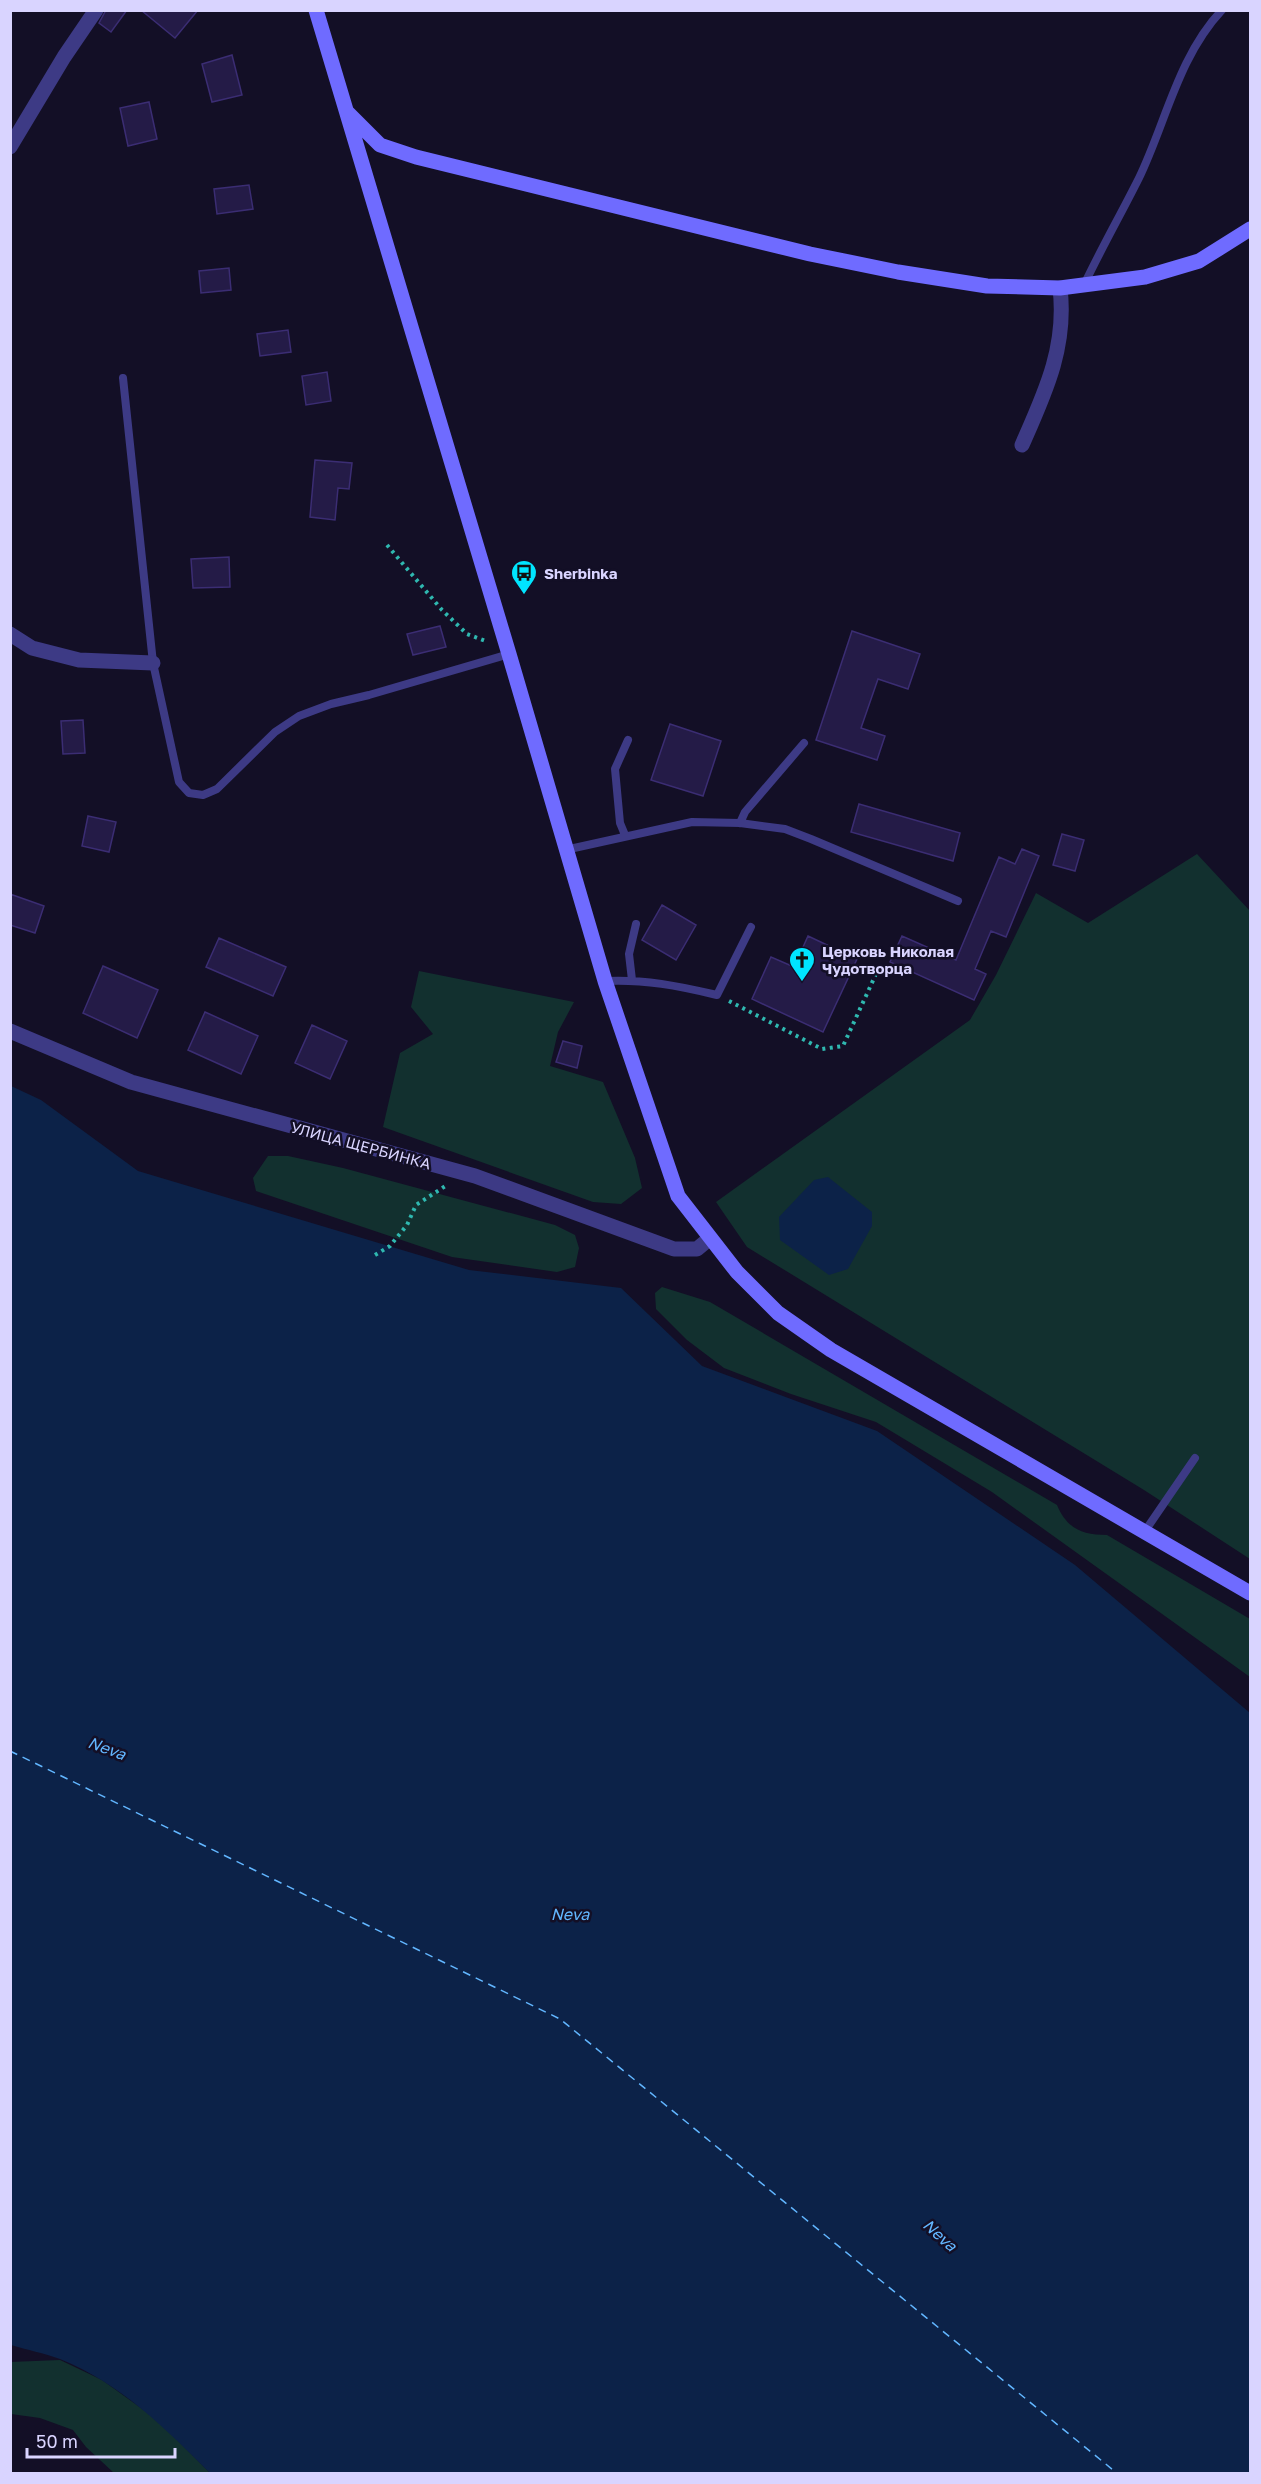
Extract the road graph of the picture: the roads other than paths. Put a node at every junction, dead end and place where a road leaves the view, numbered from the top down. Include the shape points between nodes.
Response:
1 (96, 10) edge
2 (316, 10) edge
3 (1222, 10) edge
4 (346, 111) junction
5 (10, 147) edge
6 (1251, 229) edge
7 (1083, 286) junction
8 (1060, 288) junction
9 (123, 378) dead end
10 (1022, 445) dead end
11 (10, 634) edge
12 (509, 652) junction
13 (153, 663) junction
14 (628, 740) dead end
15 (804, 743) dead end
16 (740, 823) junction
17 (625, 835) junction
18 (565, 850) junction
19 (958, 901) dead end
20 (636, 924) dead end
21 (751, 927) dead end
22 (632, 980) junction
23 (605, 981) junction
24 (10, 1031) edge
25 (710, 1239) junction
26 (1195, 1458) dead end
27 (1145, 1531) junction
28 (1251, 1593) edge

1 - 5 street
2 - 4 street
3 - 7 lane via 1205,28 1189,56 1139,178
4 - 8 street via 380,145 512,181 898,272 987,286
4 - 12 street
6 - 7 street via 1199,261 1145,277
7 - 8 street
8 - 10 street via 1061,333 1051,380
9 - 13 lane
11 - 13 street via 32,648 79,660
12 - 13 lane via 299,716 275,732 217,789 202,795 189,793 179,782
12 - 18 street
14 - 17 lane via 615,769 614,783
15 - 16 lane
16 - 17 lane via 692,822
16 - 19 lane via 785,830 811,839
17 - 18 lane
18 - 23 street
20 - 22 lane via 629,954
21 - 22 lane via 717,995 673,984
22 - 23 lane
23 - 25 street via 678,1196
24 - 25 street, УЛИЦА ЩЕРБИНКА via 131,1082 462,1172 674,1249 697,1249
25 - 27 street via 778,1313 831,1350
26 - 27 lane
27 - 28 street

